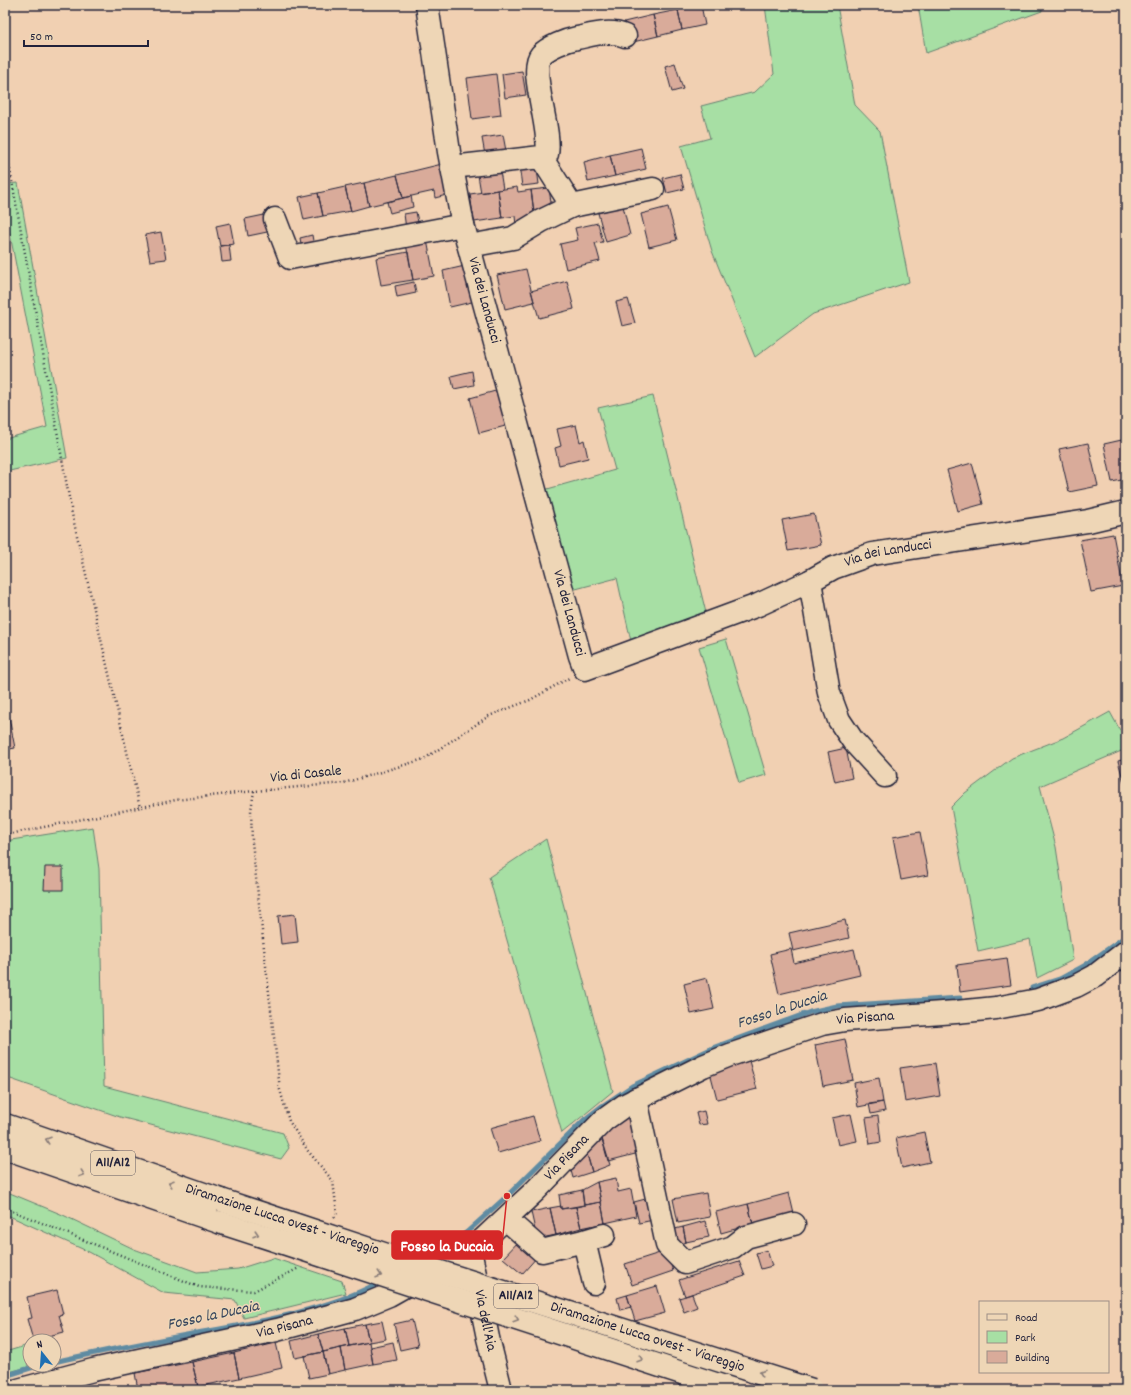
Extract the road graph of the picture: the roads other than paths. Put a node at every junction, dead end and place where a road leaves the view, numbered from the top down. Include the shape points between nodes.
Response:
1 (427, 5) edge
2 (625, 36) dead end
3 (541, 157) junction
4 (452, 167) junction
5 (653, 188) dead end
6 (572, 206) junction
7 (275, 219) dead end
8 (463, 225) junction
9 (469, 246) junction
10 (1126, 512) edge
11 (810, 581) junction
12 (885, 776) dead end
13 (1126, 952) edge
14 (636, 1099) junction
15 (5, 1125) edge
16 (5, 1148) edge
17 (506, 1219) junction
18 (794, 1224) dead end
19 (470, 1250) junction
20 (594, 1283) dead end
21 (18, 1390) edge
22 (501, 1390) edge
23 (734, 1390) edge
24 (812, 1390) edge

1 - 4 main road, Via dei Landucci
2 - 3 main road via 608,32 574,39 546,50 540,56 537,75 548,140 548,154
3 - 4 main road
3 - 6 main road
4 - 8 main road, Via dei Landucci
5 - 6 main road
6 - 9 main road via 514,238
7 - 8 main road via 290,258
8 - 9 main road, Via dei Landucci
9 - 11 main road, Via dei Landucci via 585,669 758,605
10 - 11 main road, Via dei Landucci via 1088,521 872,554 833,568
11 - 12 main road via 829,693 839,720 852,741
13 - 14 main road, Via Pisana via 1076,986 1038,1000 996,1008 877,1016 822,1024 717,1061
14 - 17 main road, Via Pisana via 604,1120
14 - 18 main road via 667,1245 685,1263 733,1247 746,1237
24 -> 15 main road, Diramazione Lucca ovest - Viareggio / A11/A12, bridge via 384,1254
16 -> 23 main road, Diramazione Lucca ovest - Viareggio / A11/A12, bridge via 219,1222
17 - 19 main road, Via Pisana
17 - 20 main road via 542,1251 594,1238
19 - 21 main road, Via Pisana via 389,1295 355,1309 277,1330 93,1370
19 - 22 main road, Via dell'Aia

